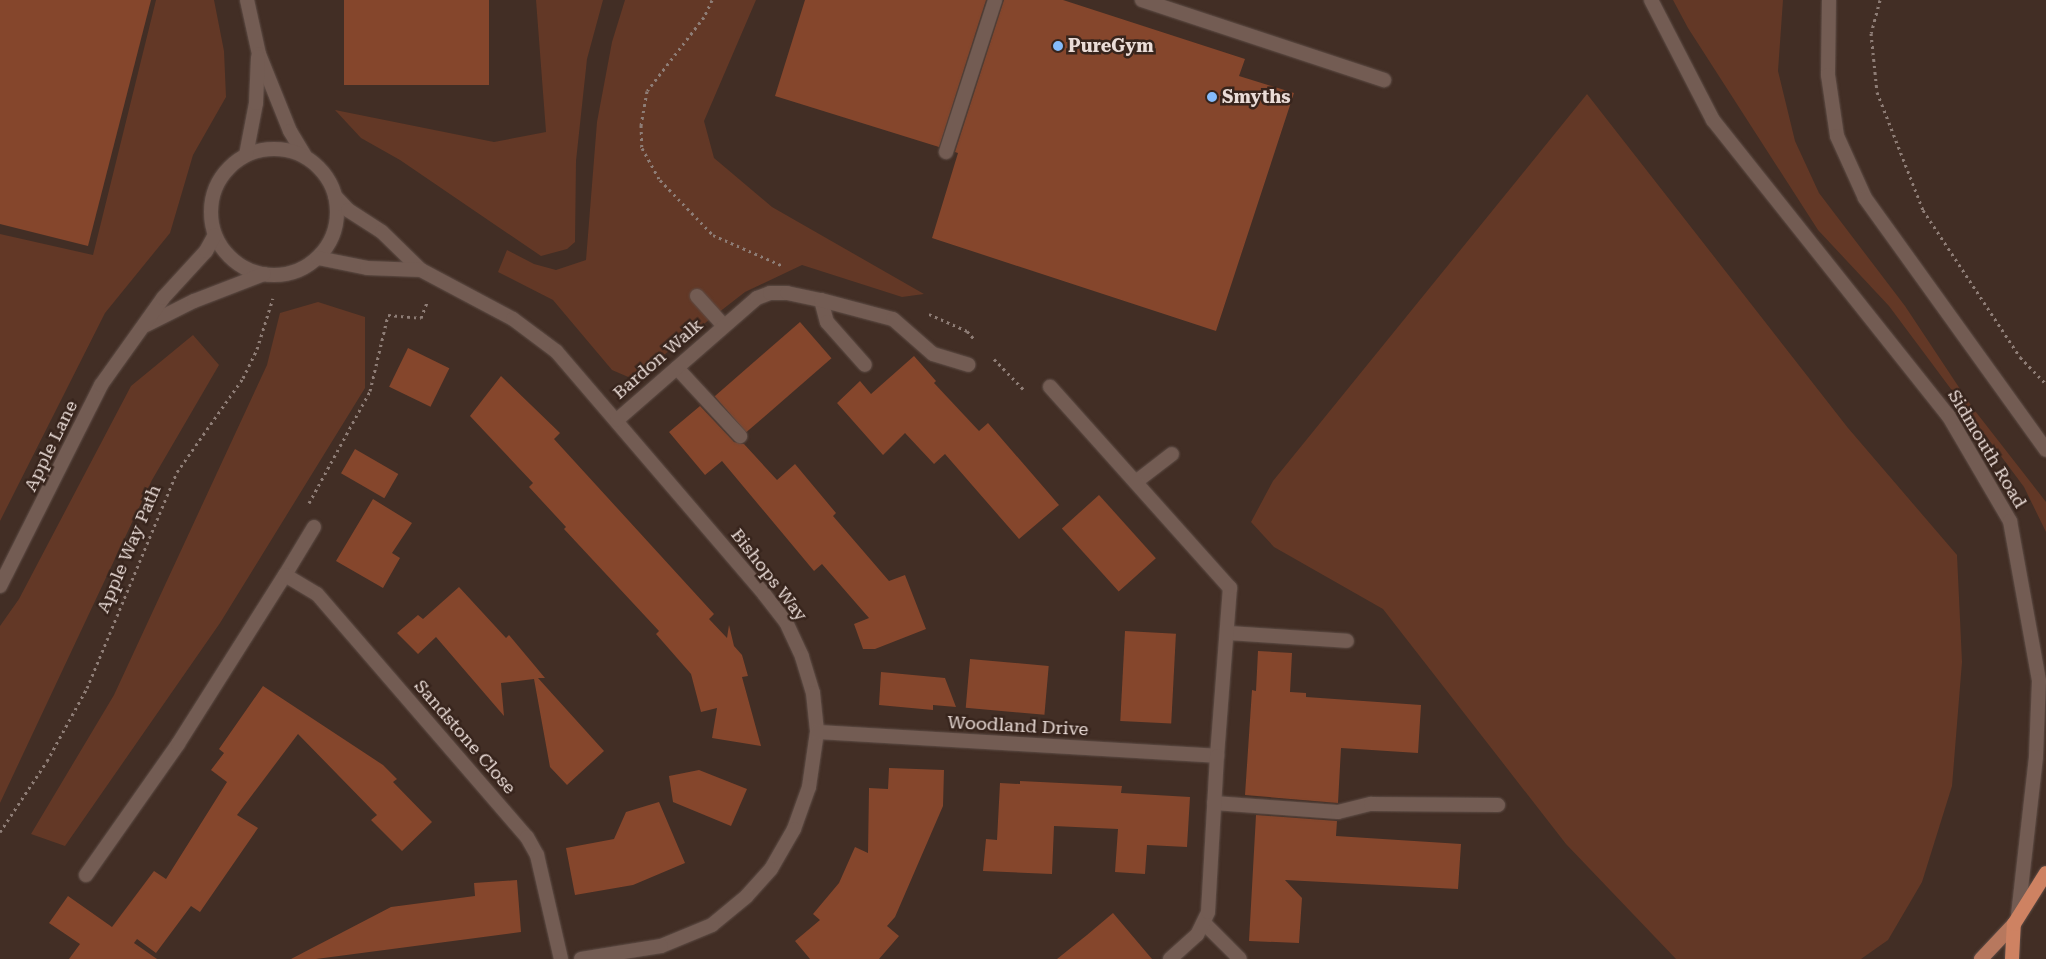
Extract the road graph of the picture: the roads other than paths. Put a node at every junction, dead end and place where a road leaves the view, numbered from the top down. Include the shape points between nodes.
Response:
1 (247, 0) edge
2 (995, 0) edge
3 (1142, 0) edge
4 (1651, 0) edge
5 (1829, 0) edge
6 (259, 54) junction
7 (1384, 80) dead end
8 (946, 152) dead end
9 (246, 155) junction
10 (305, 156) junction
11 (335, 196) junction
12 (215, 235) junction
13 (318, 258) junction
14 (421, 270) junction
15 (270, 275) junction
16 (697, 296) dead end
17 (821, 300) junction
18 (724, 326) junction
19 (142, 328) junction
20 (865, 365) dead end
21 (968, 365) dead end
22 (677, 368) junction
23 (1050, 387) road end
24 (617, 420) junction
25 (740, 436) dead end
26 (2046, 450) edge
27 (1172, 454) dead end
28 (1137, 481) junction
29 (314, 527) dead end
30 (285, 575) junction
31 (0, 586) edge
32 (1228, 633) junction
33 (1347, 641) dead end
34 (817, 732) junction
35 (1217, 756) junction
36 (1214, 803) junction
37 (1498, 805) dead end
38 (2046, 873) edge
39 (86, 875) dead end
40 (2016, 920) junction
41 (1205, 924) junction
42 (561, 959) edge
43 (581, 959) edge
44 (1170, 959) edge
45 (1240, 959) edge
46 (1981, 959) edge
47 (2012, 959) edge

1 - 6 street
2 - 8 street
3 - 7 street
4 - 40 street, Sidmouth Road via 1713,120 1948,414 2010,521 2039,682 2036,757
5 - 26 street via 1828,75 1837,136 1865,198
6 - 9 street via 256,103
6 - 10 street via 290,131
9 - 10 street via 279,148
9 - 12 street via 224,172 214,190 210,210
10 - 11 street via 318,165 331,182
11 - 13 street via 337,224 329,244
11 - 14 street, Bishops Way via 348,210 382,232
12 - 15 street via 220,246 237,264
12 - 19 street, Apple Lane via 206,251 162,298
13 - 14 street, Bishops Way via 367,268
13 - 15 street via 296,271
14 - 24 street, Bishops Way via 513,319 556,351
15 - 19 street, Apple Lane via 194,302
16 - 18 street, Bardon Walk
17 - 18 street, Bardon Walk via 770,293 757,298
17 - 20 street via 827,322
17 - 21 street, Bardon Walk via 893,319 933,354
18 - 22 street, Bardon Walk
19 - 31 street, Apple Lane via 101,385
22 - 24 street, Bardon Walk
22 - 25 street
23 - 28 street
24 - 34 street, Bishops Way via 786,622 802,657 813,693
27 - 28 street
28 - 32 street via 1230,588
29 - 30 street
30 - 39 street via 178,744
30 - 42 street, Sandstone Close via 317,594 527,837 537,855
32 - 33 street
32 - 35 street
34 - 35 street, Woodland Drive
34 - 43 street, Bishops Way via 808,787 794,830 771,868 747,896 712,925 661,946
35 - 36 street
36 - 37 street via 1338,812 1371,804
36 - 41 street
38 - 40 highway
40 - 46 main road
40 - 47 highway
41 - 44 street
41 - 45 street

